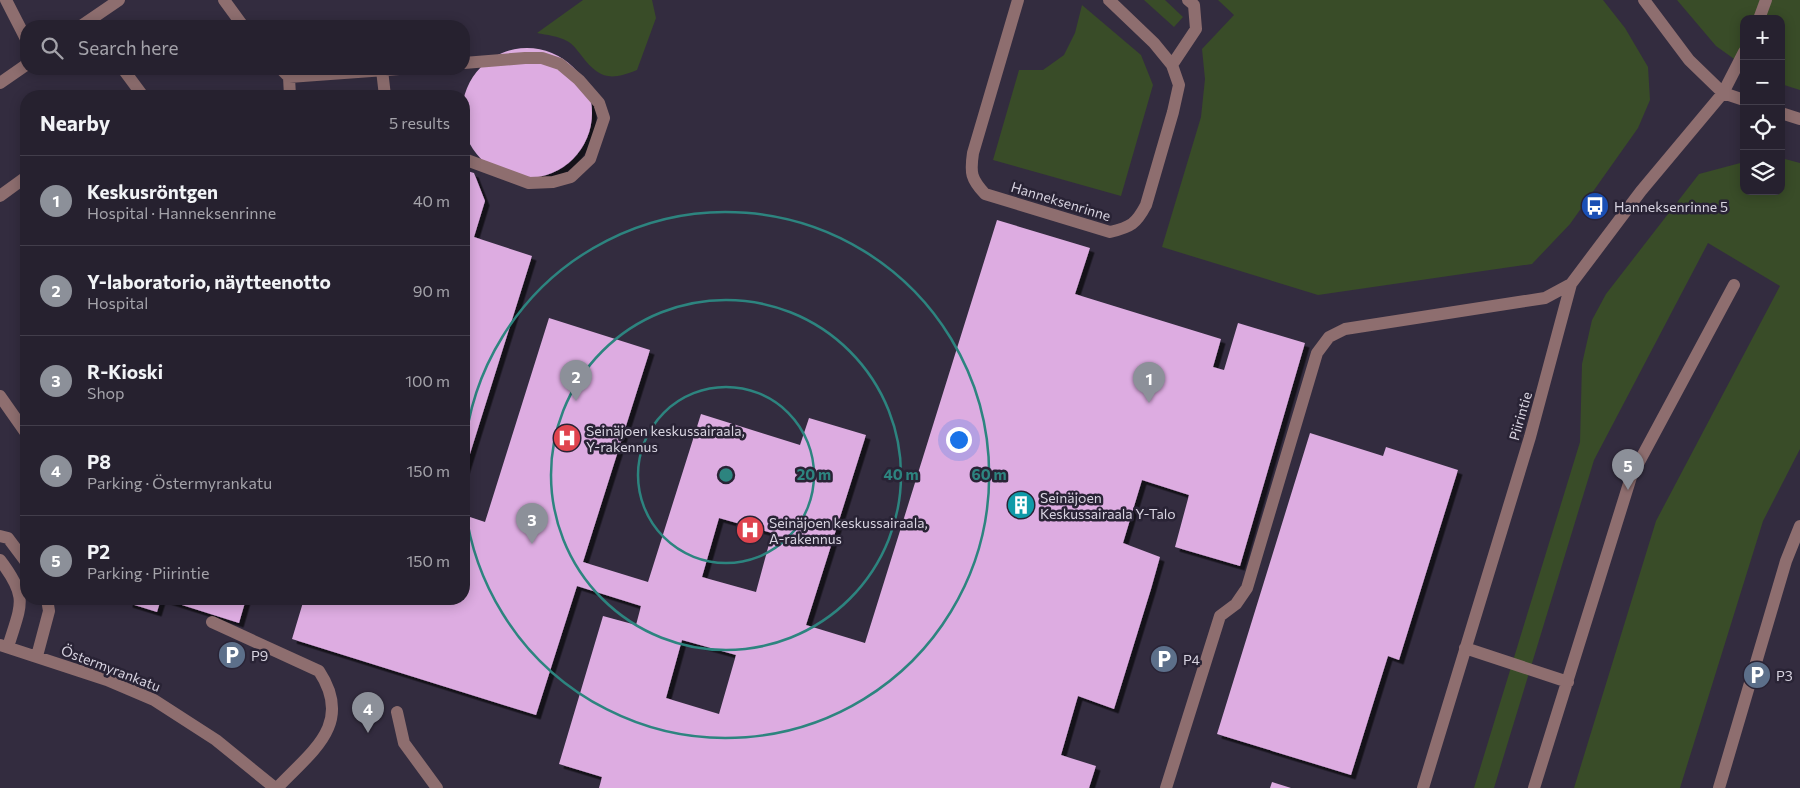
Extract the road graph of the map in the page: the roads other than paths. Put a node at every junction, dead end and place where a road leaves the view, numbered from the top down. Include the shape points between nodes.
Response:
1 (6, 0) edge
2 (119, 0) edge
3 (224, 0) edge
4 (1018, 0) edge
5 (1109, 0) edge
6 (1188, 0) edge
7 (1644, 0) edge
8 (1766, 0) edge
9 (1760, 15) edge
10 (92, 20) edge
11 (239, 20) edge
12 (20, 27) edge
13 (1740, 60) edge
14 (470, 63) edge
15 (1172, 65) junction
16 (20, 68) edge
17 (127, 75) edge
18 (285, 75) edge
19 (383, 75) edge
20 (0, 83) edge
21 (138, 90) edge
22 (289, 90) edge
23 (384, 90) edge
24 (1723, 93) junction
25 (1740, 99) edge
26 (1785, 115) edge
27 (1800, 119) edge
28 (470, 161) edge
29 (20, 181) edge
30 (0, 196) edge
31 (1571, 284) junction
32 (1734, 285) dead end
33 (0, 396) edge
34 (20, 424) edge
35 (1800, 526) edge
36 (0, 536) edge
37 (20, 554) edge
38 (0, 560) edge
39 (20, 596) edge
40 (21, 605) edge
41 (48, 605) edge
42 (212, 622) dead end
43 (4, 646) edge
44 (1466, 648) junction
45 (37, 656) junction
46 (1568, 682) junction
47 (397, 712) dead end
48 (276, 788) edge
49 (437, 788) edge
50 (1166, 788) edge
51 (1423, 788) edge
52 (1534, 788) edge
53 (1719, 788) edge

1 - 12 street
2 - 10 street
3 - 11 street
4 - 15 street, Hanneksenrinne via 973,152 971,168 974,182 985,194 1110,232 1128,228 1142,212 1173,112 1179,85
5 - 15 street, Hanneksenrinne via 1154,42
6 - 15 street via 1194,6 1196,29
7 - 24 street via 1688,60
8 - 9 street
13 - 24 street, Piirintie
14 - 28 street via 542,58 560,64 599,103 604,118 590,159 571,177 529,183
16 - 20 street
17 - 21 street
18 - 22 street
19 - 23 street
24 - 25 street
24 - 31 street, Piirintie via 1641,191
26 - 27 street
29 - 30 street
31 - 44 street, Piirintie via 1530,437
31 - 50 street via 1545,298 1345,329 1329,336 1317,353 1310,374 1247,588 1236,604 1220,616
32 - 46 street via 1631,477
33 - 34 street
35 - 53 street via 1786,561
36 - 37 street via 8,538
38 - 39 street via 19,589
40 - 43 street
41 - 45 street
42 - 48 street via 319,671 329,686 332,716 328,730 319,744
43 - 45 street, Östermyrankatu
44 - 46 street
44 - 51 street, Piirintie
45 - 48 street, Östermyrankatu via 154,700 216,740
46 - 52 street
47 - 49 street via 404,743

